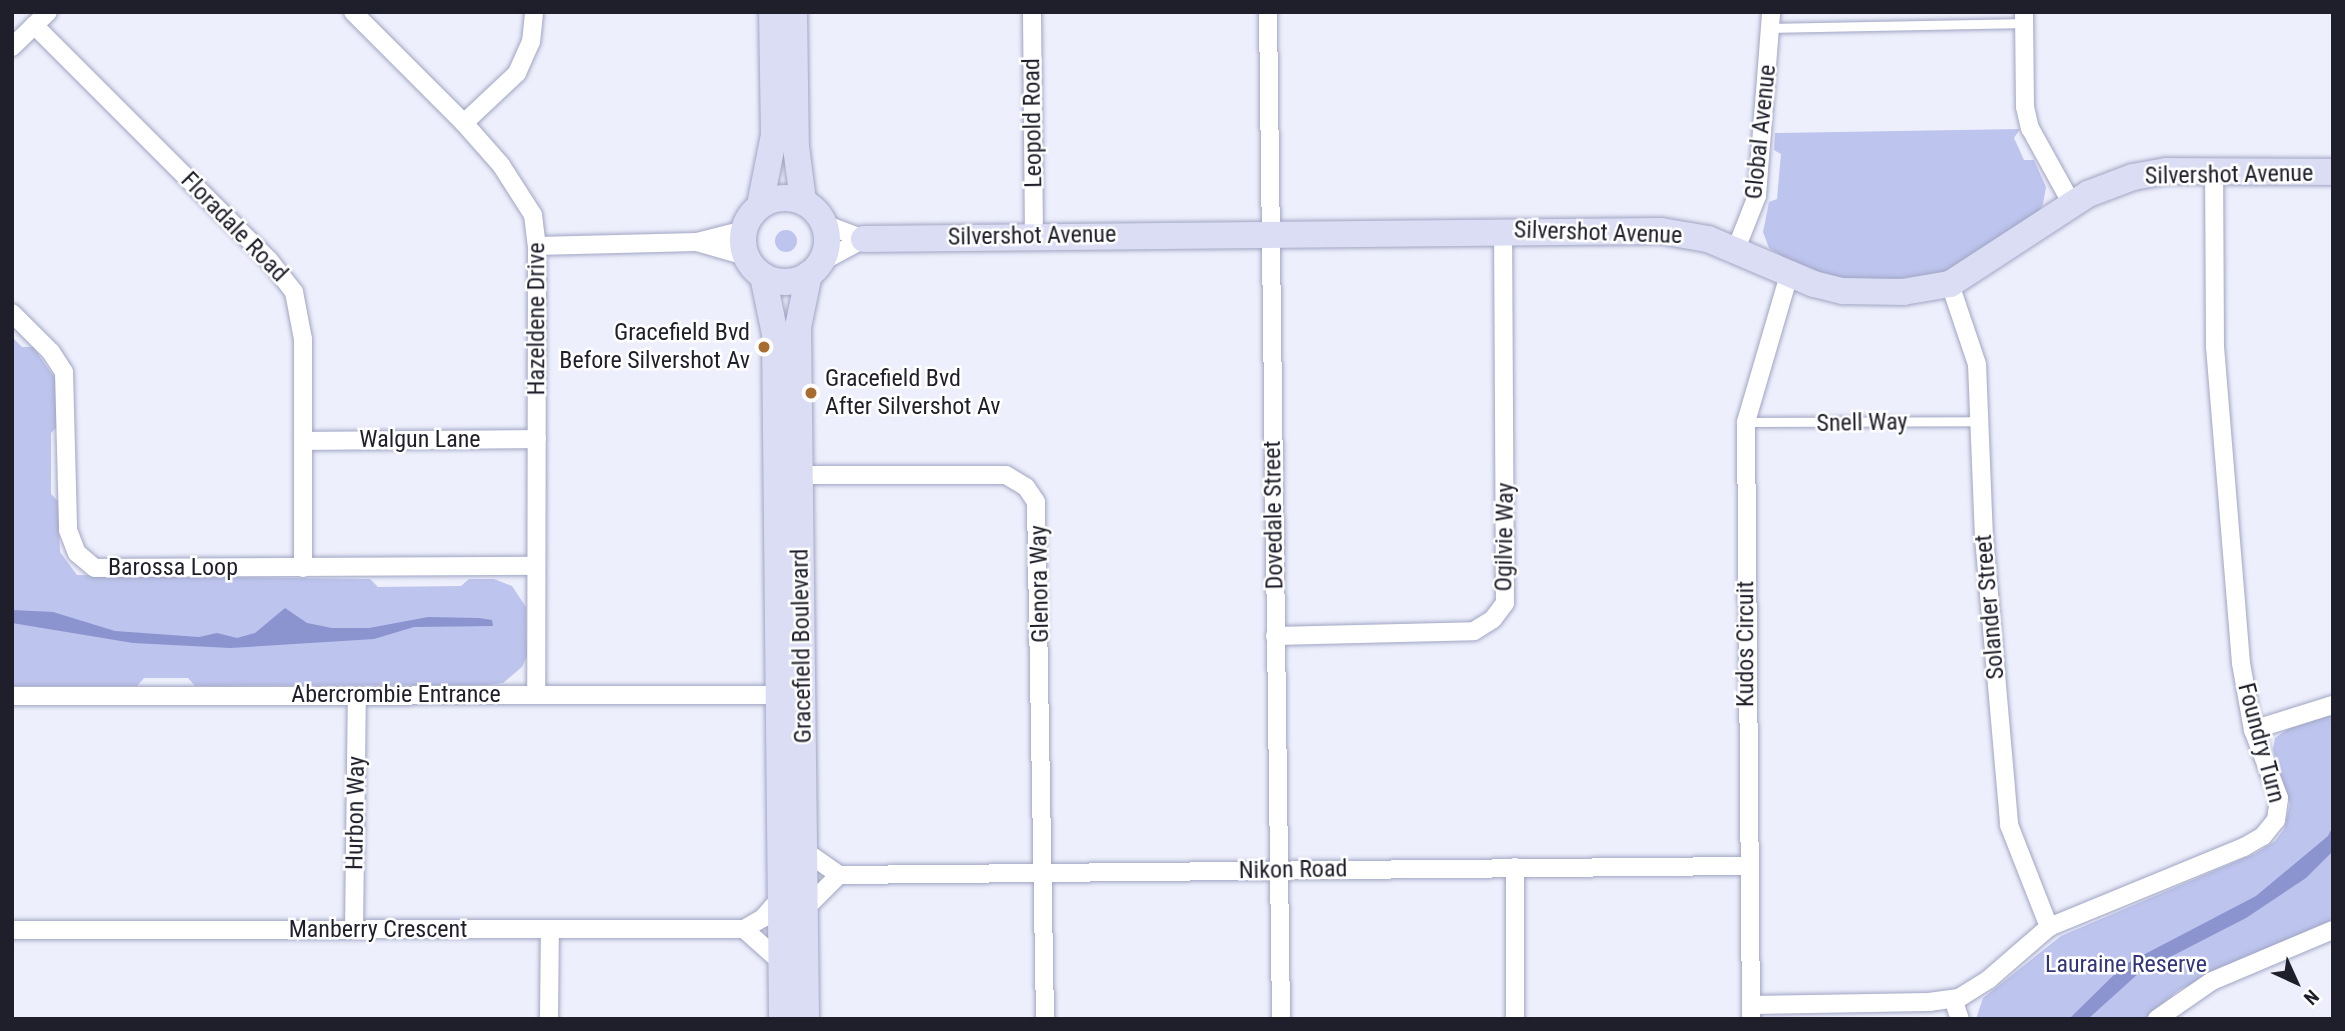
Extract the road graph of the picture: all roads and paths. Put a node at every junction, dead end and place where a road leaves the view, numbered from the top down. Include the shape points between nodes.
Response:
1 (48, 12) edge
2 (353, 12) edge
3 (534, 12) edge
4 (772, 12) edge
5 (794, 12) edge
6 (1032, 12) edge
7 (1268, 12) edge
8 (2024, 18) edge
9 (1771, 20) edge
10 (34, 25) junction
11 (12, 47) edge
12 (464, 124) junction
13 (2333, 172) edge
14 (2214, 173) junction
15 (803, 201) junction
16 (2072, 204) junction
17 (760, 205) junction
18 (824, 224) junction
19 (744, 230) junction
20 (1503, 230) junction
21 (1034, 234) junction
22 (1270, 235) junction
23 (864, 239) junction
24 (697, 242) junction
25 (537, 246) junction
26 (1736, 249) junction
27 (754, 266) junction
28 (815, 268) junction
29 (1788, 275) junction
30 (1950, 284) junction
31 (12, 313) edge
32 (1979, 421) junction
33 (1746, 422) junction
34 (537, 439) junction
35 (303, 441) junction
36 (800, 475) junction
37 (536, 566) junction
38 (303, 568) junction
39 (1275, 636) junction
40 (536, 695) junction
41 (781, 695) junction
42 (12, 696) edge
43 (357, 696) junction
44 (2333, 705) edge
45 (2253, 730) junction
46 (805, 851) junction
47 (1747, 866) junction
48 (1515, 867) junction
49 (1279, 870) junction
50 (1045, 873) junction
51 (839, 875) junction
52 (782, 897) junction
53 (806, 908) junction
54 (2049, 927) junction
55 (550, 929) junction
56 (744, 929) junction
57 (12, 930) edge
58 (354, 930) junction
59 (2333, 930) edge
60 (781, 962) junction
61 (1953, 999) junction
62 (1751, 1012) edge
63 (549, 1019) edge
64 (782, 1019) edge
65 (806, 1019) edge
66 (1045, 1019) edge
67 (1280, 1019) edge
68 (1515, 1019) edge
69 (1960, 1019) edge
70 (2157, 1019) edge

1 - 10 street
2 - 12 street, Hazeldene Drive
3 - 12 street via 531,43 517,73
4 - 17 street via 774,135
5 - 15 street via 795,133
6 - 21 street, Leopold Road
7 - 22 street, Dovedale Street
8 - 9 lane
8 - 16 street via 2025,107 2030,128
9 - 26 street, Global Avenue via 1757,197
10 - 11 street
10 - 35 street, Floradale Road via 288,282 302,317
12 - 25 street, Hazeldene Drive via 524,198 533,215
13 - 14 street, Silvershot Avenue
14 - 16 street, Silvershot Avenue via 2168,171 2133,177
14 - 45 street, Foundry Turn via 2214,347 2241,663
15 - 17 street via 783,197
15 - 18 street
16 - 30 street, Silvershot Avenue
17 - 19 street
18 - 23 street, Silvershot Avenue
18 - 28 street via 827,237
19 - 24 street
19 - 27 street
20 - 22 street, Silvershot Avenue
20 - 26 street, Silvershot Avenue via 1661,231
20 - 39 street, Ogilvie Way via 1505,603 1493,619 1474,631
21 - 22 street, Silvershot Avenue
21 - 23 street, Silvershot Avenue
22 - 39 street, Dovedale Street
23 - 28 street, Silvershot Avenue
24 - 25 street
24 - 27 street
25 - 34 street, Hazeldene Drive
26 - 29 street, Silvershot Avenue
27 - 28 street via 786,282
27 - 41 street, Gracefield Boulevard via 775,334
28 - 36 street, Gracefield Boulevard via 798,327
29 - 30 street, Silvershot Avenue via 1843,291 1874,293
29 - 33 street, Kudos Circuit
30 - 32 street, Solander Street via 1977,364
31 - 38 street, Barossa Loop via 64,372 68,530 85,562 108,570
32 - 33 lane, Snell Way
32 - 54 street, Solander Street via 1983,537 2009,825
33 - 47 street, Kudos Circuit
34 - 35 street, Walgun Lane
34 - 37 street, Hazeldene Drive
35 - 38 street, Floradale Road
36 - 46 street, Gracefield Boulevard
36 - 50 street, Glenora Way via 979,473 1015,478 1029,491 1039,512
37 - 38 street, Barossa Loop
37 - 40 street, Hazeldene Drive
39 - 49 street, Dovedale Street
40 - 41 street, Abercrombie Entrance
40 - 43 street, Abercrombie Entrance
41 - 52 street, Gracefield Boulevard
42 - 43 street, Abercrombie Entrance
43 - 58 street, Hurbon Way
44 - 45 street
45 - 54 street, Foundry Turn via 2279,798 2279,815 2267,832 2244,847
46 - 51 street
46 - 53 street, Gracefield Boulevard
47 - 48 street, Nikon Road
47 - 62 street, Kudos Circuit
48 - 49 street, Nikon Road
48 - 68 street
49 - 50 street, Nikon Road
49 - 67 street, Dovedale Street
50 - 51 street, Nikon Road
50 - 66 street, Glenora Way
51 - 53 street
52 - 56 street
52 - 60 street, Gracefield Boulevard
53 - 65 street, Gracefield Boulevard
54 - 61 street, Foundry Turn via 1989,979
55 - 56 street, Manberry Crescent
55 - 58 street, Manberry Crescent
55 - 63 street
56 - 60 street
57 - 58 street, Manberry Crescent
59 - 70 street via 2205,985
60 - 64 street, Gracefield Boulevard
61 - 62 street, Foundry Turn
61 - 69 street

